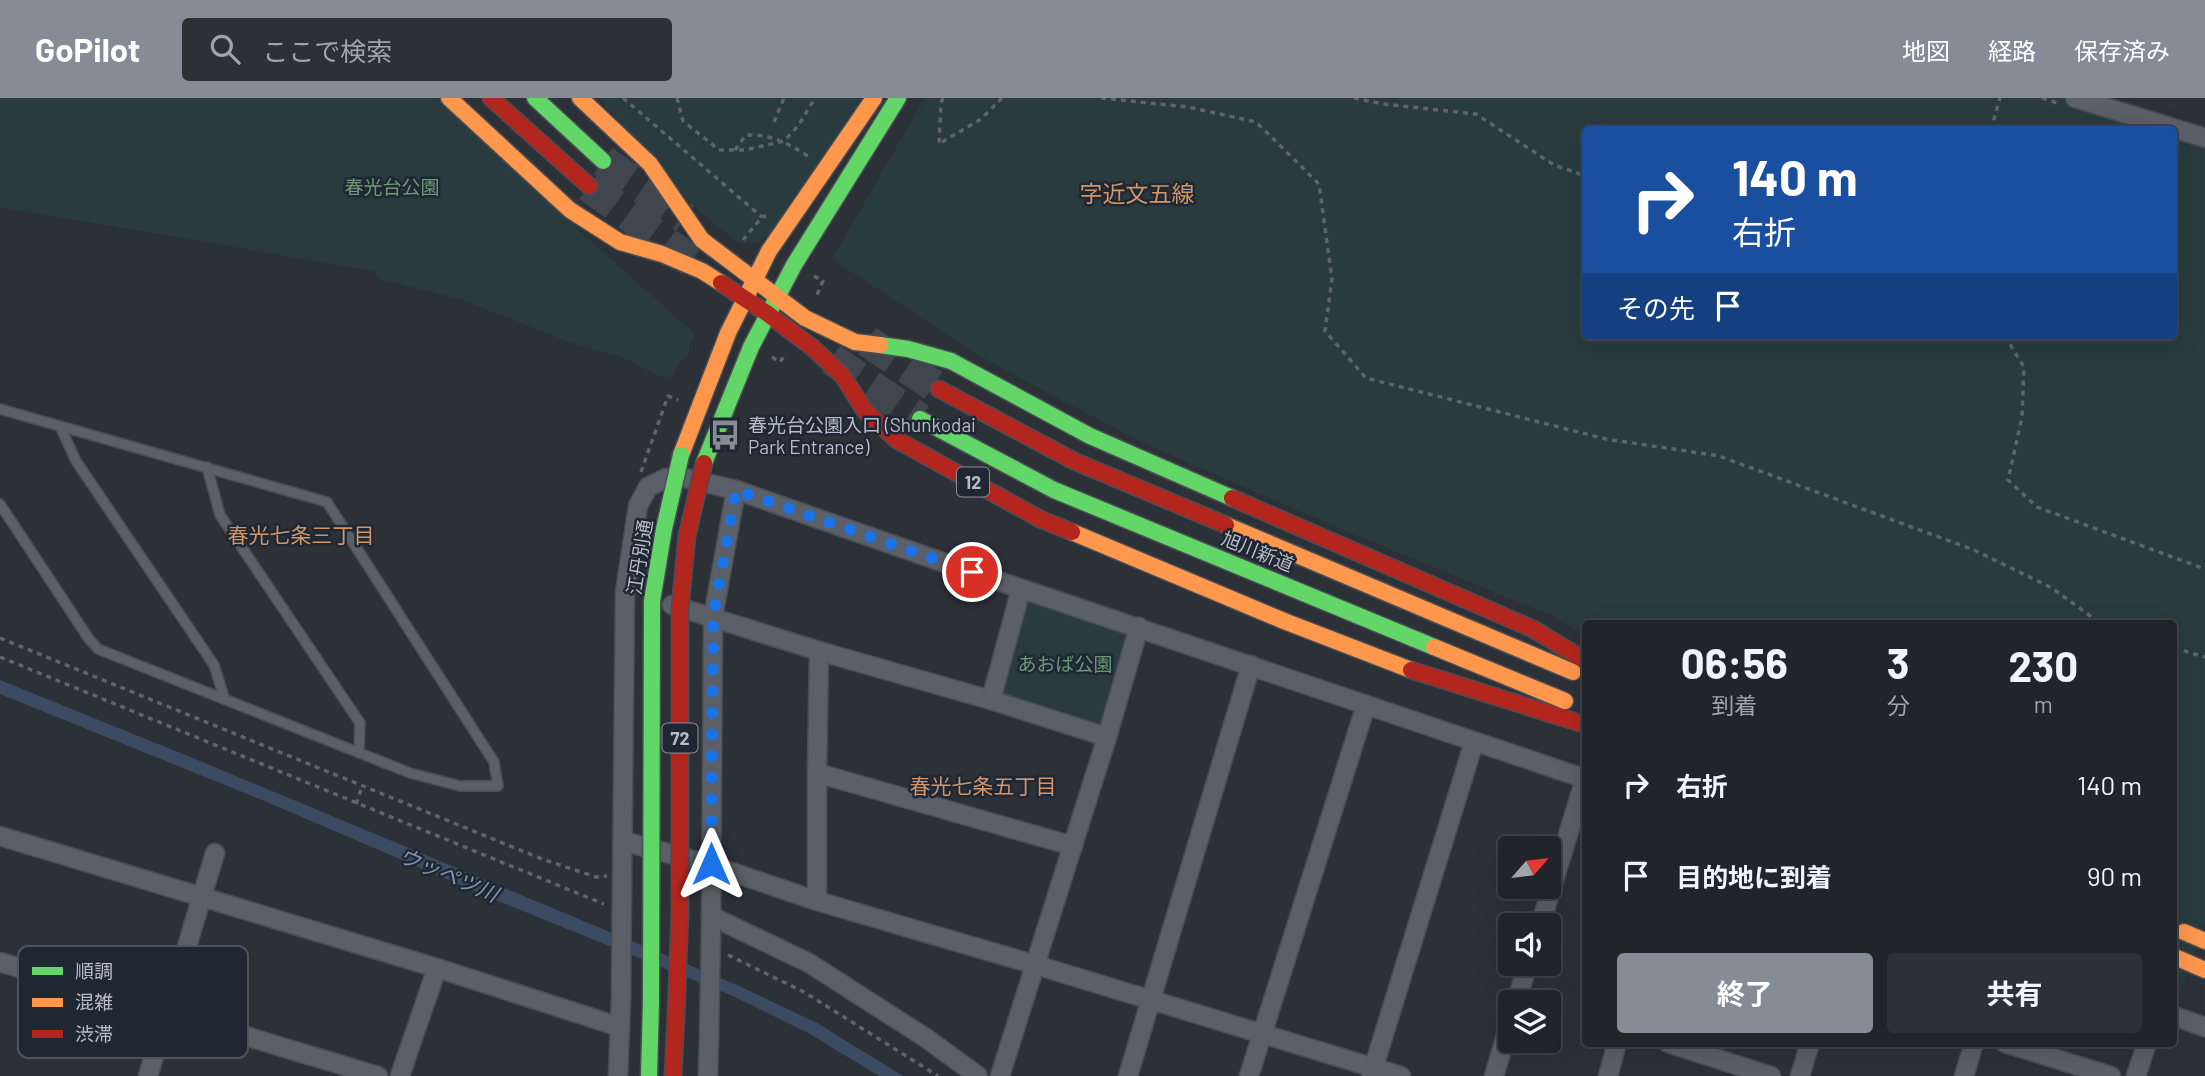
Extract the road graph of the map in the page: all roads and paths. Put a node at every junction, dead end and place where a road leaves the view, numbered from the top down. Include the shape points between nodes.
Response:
1 (449, 98) edge
2 (491, 98) edge
3 (535, 98) edge
4 (580, 98) edge
5 (623, 98) edge
6 (677, 98) edge
7 (784, 98) edge
8 (816, 98) edge
9 (874, 98) edge
10 (898, 98) edge
11 (943, 98) edge
12 (1002, 98) edge
13 (1101, 98) edge
14 (1354, 98) edge
15 (2000, 98) edge
16 (2075, 98) edge
17 (774, 122) dead end
18 (1992, 126) edge
19 (2166, 126) edge
20 (2177, 129) edge
21 (2205, 138) edge
22 (784, 141) junction
23 (735, 150) junction
24 (808, 156) dead end
25 (603, 161) tunnel mouth
26 (1582, 174) edge
27 (589, 186) tunnel mouth
28 (762, 217) dead end
29 (754, 280) junction
30 (777, 297) junction
31 (745, 299) junction
32 (768, 314) junction
33 (2007, 340) edge
34 (939, 388) tunnel mouth
35 (683, 402) dead end
36 (0, 409) edge
37 (920, 419) tunnel mouth
38 (60, 426) junction
39 (652, 446) dead end
40 (207, 467) junction
41 (736, 490) junction
42 (0, 504) edge
43 (2205, 569) edge
44 (1021, 589) junction
45 (625, 592) junction
46 (713, 617) junction
47 (2096, 620) edge
48 (1139, 627) junction
49 (0, 638) edge
50 (2177, 650) edge
51 (819, 651) junction
52 (0, 657) edge
53 (2205, 657) edge
54 (1582, 659) edge
55 (1251, 665) junction
56 (1582, 676) edge
57 (224, 697) junction
58 (991, 700) junction
59 (1366, 705) junction
60 (1582, 708) edge
61 (1582, 724) edge
62 (1107, 737) junction
63 (1474, 742) junction
64 (359, 753) junction
65 (817, 773) junction
66 (1582, 778) edge
67 (362, 788) junction
68 (1582, 789) edge
69 (356, 804) junction
70 (0, 836) edge
71 (623, 841) junction
72 (1073, 846) junction
73 (215, 853) dead end
74 (711, 864) junction
75 (619, 881) junction
76 (203, 898) junction
77 (817, 901) junction
78 (610, 907) dead end
79 (1544, 913) edge
80 (711, 922) junction
81 (2183, 932) dead end
82 (2205, 941) edge
83 (189, 946) edge
84 (721, 952) dead end
85 (2177, 958) edge
86 (0, 962) edge
87 (1036, 965) junction
88 (18, 967) edge
89 (437, 968) junction
90 (2205, 970) edge
91 (1152, 1001) junction
92 (2177, 1017) edge
93 (620, 1027) junction
94 (2205, 1027) edge
95 (1262, 1035) junction
96 (248, 1036) edge
97 (1616, 1047) edge
98 (1680, 1047) edge
99 (1809, 1047) edge
100 (1973, 1047) edge
101 (2018, 1047) edge
102 (2146, 1047) edge
103 (1501, 1053) edge
104 (154, 1058) edge
105 (1373, 1072) edge
106 (148, 1076) edge
107 (377, 1076) edge
108 (400, 1076) edge
109 (618, 1076) edge
110 (649, 1076) edge
111 (673, 1076) edge
112 (708, 1076) edge
113 (938, 1076) edge
114 (978, 1076) edge
115 (1000, 1076) edge
116 (1128, 1076) edge
117 (1249, 1076) edge
118 (1401, 1076) edge
119 (1494, 1076) edge
120 (1608, 1076) edge
121 (1771, 1076) edge
122 (1800, 1076) edge
123 (1964, 1076) edge
124 (2111, 1076) edge
125 (2136, 1076) edge

1 - 31 main road, 12 via 570,210 620,242 702,271
2 - 27 main road
3 - 25 main road
4 - 29 main road via 650,164 702,240
5 - 28 path
6 - 23 path via 683,121 719,150
7 - 17 path
8 - 22 path
9 - 29 main road, 江丹別通 / 72 via 769,250
10 - 30 main road, 72
11 - 12 path via 939,144 981,119
13 - 47 path via 1188,107 1256,122 1319,184 1332,279 1325,331 1366,378 1606,439 1719,456 1974,550 2052,588
14 - 26 path via 1476,114 1554,164
15 - 18 path
16 - 19 street
20 - 21 street
22 - 23 path
22 - 23 path via 746,135
22 - 24 path
29 - 30 main road
29 - 31 main road, 江丹別通 / 72
30 - 32 main road, 72
30 - 54 main road via 806,318 855,342 951,360 1090,436 1533,629
31 - 32 main road, 12
31 - 110 main road, 江丹別通 / 72, bridge via 681,455 652,601
32 - 61 main road, 12 via 842,375 865,411 897,440 1040,519 1411,669
32 - 111 main road, 72, bridge via 704,463 687,536 680,608 680,911
33 - 43 path via 2024,367 2022,417 2008,480 2037,507
34 - 56 main road, 旭川新道 via 1074,461
35 - 39 path via 668,396
36 - 38 lane
37 - 60 main road, 旭川新道 / 12 via 1054,489
38 - 40 lane
38 - 57 lane via 76,461 214,665
40 - 64 lane via 220,516 360,723
40 - 64 lane via 327,502 494,762 498,786 460,786
41 - 44 street
41 - 45 street via 681,477 648,487 638,506
41 - 46 street
42 - 57 lane via 98,649
44 - 48 street
44 - 58 street
45 - 46 street
45 - 71 street
46 - 51 street
46 - 74 street
48 - 55 street
48 - 62 street
49 - 67 path
50 - 53 path
51 - 58 street
51 - 65 street
52 - 69 path
55 - 59 street
55 - 91 street
57 - 64 lane
58 - 62 street
59 - 63 street
59 - 95 street
62 - 72 street
63 - 66 street
63 - 105 street
65 - 72 street
65 - 77 street
67 - 69 path
67 - 75 path via 542,859
68 - 79 street
69 - 78 path
70 - 76 street
71 - 74 street
71 - 75 street
72 - 87 street
73 - 76 street
74 - 77 street
74 - 80 street
75 - 93 street, bridge
76 - 83 street
76 - 89 street
77 - 87 street
80 - 112 street, bridge
80 - 114 street via 809,963
81 - 82 main road
84 - 113 path via 804,992
85 - 90 main road
86 - 88 street
87 - 91 street
87 - 115 street
89 - 93 street
89 - 108 street
91 - 95 street
91 - 116 street
92 - 94 street
93 - 109 street
95 - 105 street
95 - 117 street
96 - 107 street
97 - 120 street
98 - 121 street
99 - 122 street
100 - 123 street
101 - 124 street
102 - 125 street
103 - 119 street
104 - 106 street
105 - 118 street

